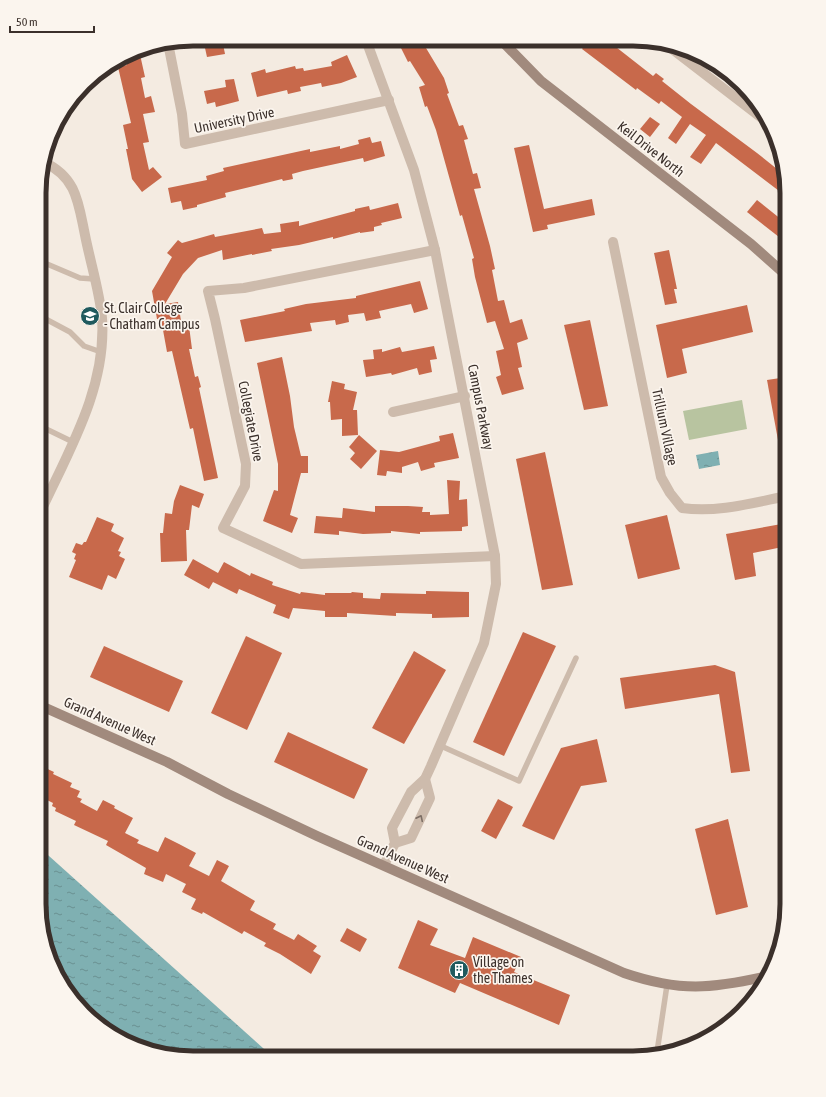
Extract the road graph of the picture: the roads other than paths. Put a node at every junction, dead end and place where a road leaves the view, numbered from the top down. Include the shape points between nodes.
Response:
1 (368, 46) edge
2 (507, 46) edge
3 (169, 48) edge
4 (678, 53) edge
5 (389, 100) junction
6 (757, 114) edge
7 (49, 165) edge
8 (613, 242) dead end
9 (435, 250) junction
10 (46, 264) edge
11 (780, 270) edge
12 (94, 279) junction
13 (46, 319) edge
14 (101, 352) junction
15 (465, 396) junction
16 (393, 412) dead end
17 (46, 429) edge
18 (73, 442) junction
19 (780, 497) edge
20 (46, 500) edge
21 (495, 556) junction
22 (576, 658) dead end
23 (46, 708) edge
24 (441, 746) junction
25 (425, 779) junction
26 (395, 843) junction
27 (384, 865) junction
28 (760, 978) edge
29 (667, 985) junction
30 (657, 1049) edge

1 - 5 street, Campus Parkway
2 - 11 main road, Keil Drive North via 540,81 751,244
3 - 5 street, University Drive via 185,144
4 - 6 street
5 - 9 street, Campus Parkway via 414,170
7 - 12 street via 64,174 76,194
8 - 19 street, Trillium Village via 661,477 670,493 682,508 691,509 724,508
9 - 15 street, Campus Parkway
9 - 21 street, Collegiate Drive via 244,288 208,291 247,475 245,486 222,528 301,564
10 - 12 lane via 80,278
12 - 14 street via 102,317
13 - 14 lane via 70,332 84,346
14 - 18 street via 90,403
15 - 16 street
15 - 21 street, Campus Parkway
17 - 18 lane
18 - 20 street
21 - 24 street, Campus Parkway via 496,584 484,643
22 - 24 lane via 519,781
23 - 27 main road, Grand Avenue West via 167,762 228,794
24 - 25 street, Campus Parkway
25 - 26 street, Campus Parkway via 411,792 392,828
26 -> 25 street via 411,838 430,798
26 - 27 street, Campus Parkway
27 - 29 main road, Grand Avenue West via 617,970
28 - 29 main road, Grand Avenue West via 712,987
29 - 30 lane

